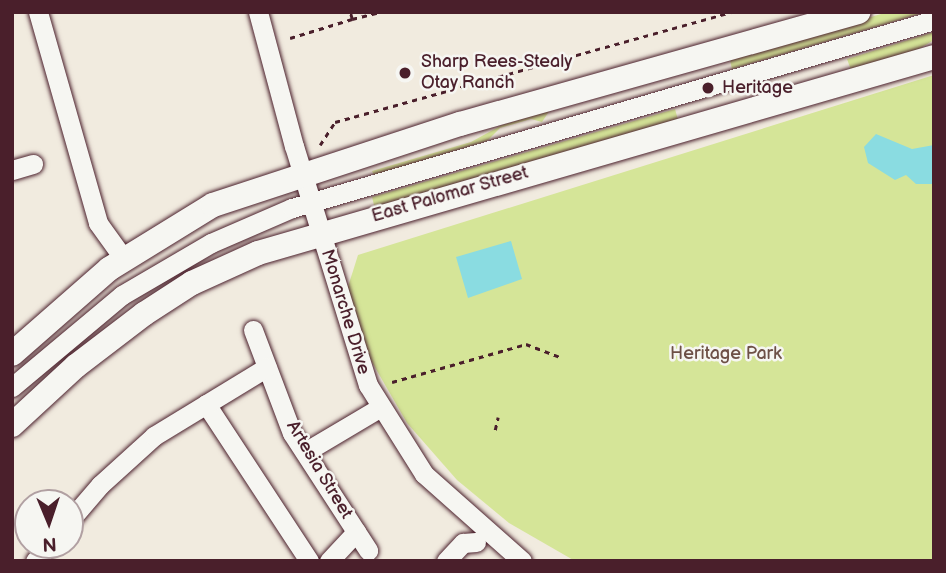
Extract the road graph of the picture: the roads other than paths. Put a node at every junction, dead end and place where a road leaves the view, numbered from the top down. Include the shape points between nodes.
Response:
1 (38, 12) edge
2 (258, 12) edge
3 (859, 12) edge
4 (934, 20) edge
5 (934, 57) edge
6 (33, 164) dead end
7 (12, 170) edge
8 (302, 173) junction
9 (311, 201) junction
10 (321, 232) junction
11 (124, 259) junction
12 (253, 330) dead end
13 (12, 354) edge
14 (267, 367) junction
15 (12, 387) edge
16 (206, 404) junction
17 (379, 408) junction
18 (12, 425) edge
19 (305, 452) junction
20 (84, 504) edge
21 (356, 532) junction
22 (481, 545) edge
23 (368, 550) dead end
24 (309, 561) edge
25 (329, 561) edge
26 (446, 561) edge
27 (522, 561) edge

1 - 11 street via 98,223
2 - 8 street, Monarche Drive
3 - 8 main road
4 - 9 street
5 - 10 main road, East Palomar Street
6 - 7 street
8 - 9 street, Monarche Drive
8 - 11 main road via 212,205
9 - 10 street, Monarche Drive
9 - 15 street via 211,243 134,288 77,329
10 - 17 street, Monarche Drive via 358,362
10 - 18 main road, East Palomar Street via 192,283 76,366
11 - 13 main road
12 - 14 street, Artesia Street
14 - 16 street
14 - 19 street, Artesia Street via 292,433
16 - 20 street via 155,436
16 - 24 street
17 - 19 street
17 - 22 street, Monarche Drive
19 - 21 street, Artesia Street
21 - 23 street, Artesia Street
21 - 25 street, Artesia Street
22 - 26 street via 463,543
22 - 27 street, Monarche Drive

